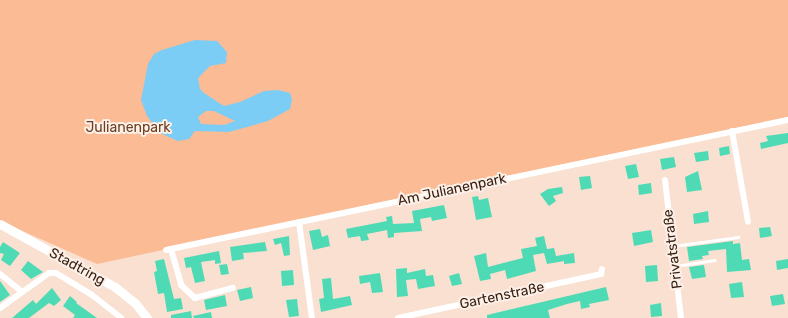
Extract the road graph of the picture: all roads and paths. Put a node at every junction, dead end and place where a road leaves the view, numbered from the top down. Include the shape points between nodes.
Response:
1 (788, 120) edge
2 (732, 131) junction
3 (665, 180) dead end
4 (299, 222) junction
5 (748, 222) dead end
6 (0, 224) edge
7 (738, 237) dead end
8 (673, 246) junction
9 (715, 260) dead end
10 (675, 266) junction
11 (602, 269) dead end
12 (0, 274) edge
13 (233, 288) dead end
14 (22, 292) junction
15 (0, 308) edge
16 (408, 317) edge
17 (121, 318) edge
18 (147, 318) edge
19 (312, 318) edge
20 (398, 318) edge
21 (681, 318) edge

1 - 2 street, Am Julianenpark
2 - 4 street, Am Julianenpark
2 - 5 street
3 - 8 street, Privatstraße
4 - 13 street, Am Julianenpark via 168,249 178,279 195,298
4 - 19 street
6 - 18 main road, Stadtring via 115,287
7 - 8 lane
8 - 10 street, Privatstraße
9 - 10 lane
10 - 21 street, Privatstraße
11 - 16 street, Gartenstraße via 601,274
12 - 14 street
14 - 15 street
14 - 17 street via 49,273 56,273 104,303
16 - 20 street, Gartenstraße

